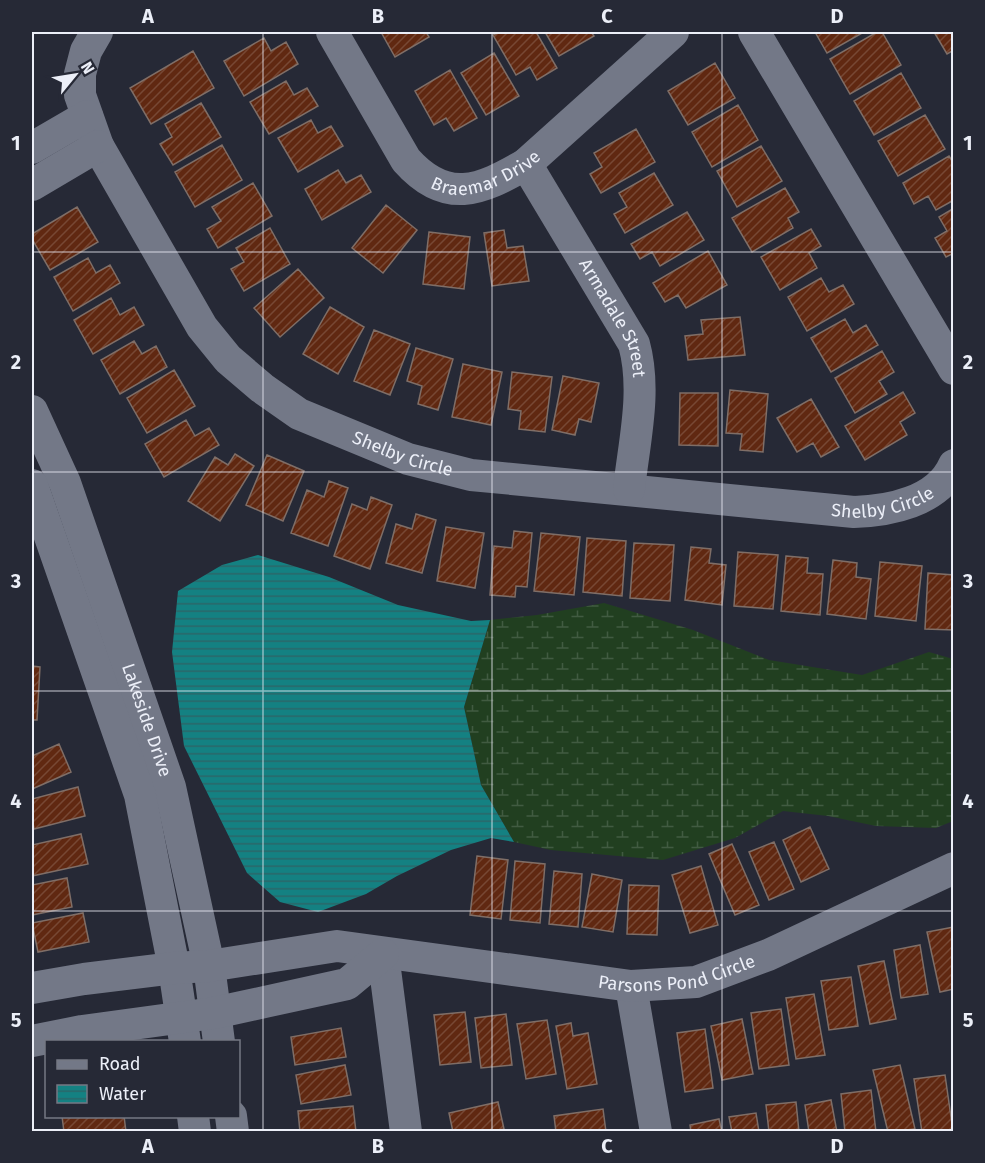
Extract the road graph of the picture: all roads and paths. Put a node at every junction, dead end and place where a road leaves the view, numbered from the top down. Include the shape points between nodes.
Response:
1 (332, 32) edge
2 (673, 32) edge
3 (754, 32) edge
4 (94, 33) edge
5 (87, 116) junction
6 (98, 146) junction
7 (32, 148) edge
8 (526, 164) junction
9 (32, 185) edge
10 (954, 369) edge
11 (32, 411) edge
12 (951, 473) edge
13 (32, 485) edge
14 (629, 489) junction
15 (954, 868) edge
16 (383, 954) junction
17 (209, 966) junction
18 (174, 968) junction
19 (631, 986) junction
20 (32, 988) edge
21 (216, 1027) edge
22 (183, 1029) edge
23 (32, 1041) edge
24 (406, 1131) edge
25 (656, 1131) edge

1 - 8 street, Braemar Drive via 406,160 420,175 439,186 476,188
2 - 8 street, Braemar Drive
3 - 10 street
4 - 5 street, Shelby Circle via 80,74 80,94
5 - 6 street, Shelby Circle
5 - 7 street
6 - 9 street
6 - 14 street, Shelby Circle via 202,327 228,359 299,414 408,459 471,475
8 - 14 street, Armadale Street via 634,344 641,383
11 - 17 street, Lakeside Drive via 64,483 171,787
12 - 14 street, Shelby Circle via 924,495 898,507 854,513
13 - 18 street, Lakeside Drive via 140,795
15 - 19 street, Parsons Pond Circle via 768,955 696,982
16 - 17 street, Parsons Pond Circle via 337,946
16 - 19 street, Parsons Pond Circle
16 - 21 street via 347,984
16 - 24 street
17 - 18 street, Parsons Pond Circle
17 - 21 street, Lakeside Drive
18 - 20 street, Parsons Pond Circle
18 - 22 street, Lakeside Drive
19 - 25 street
21 - 22 street
22 - 23 street

